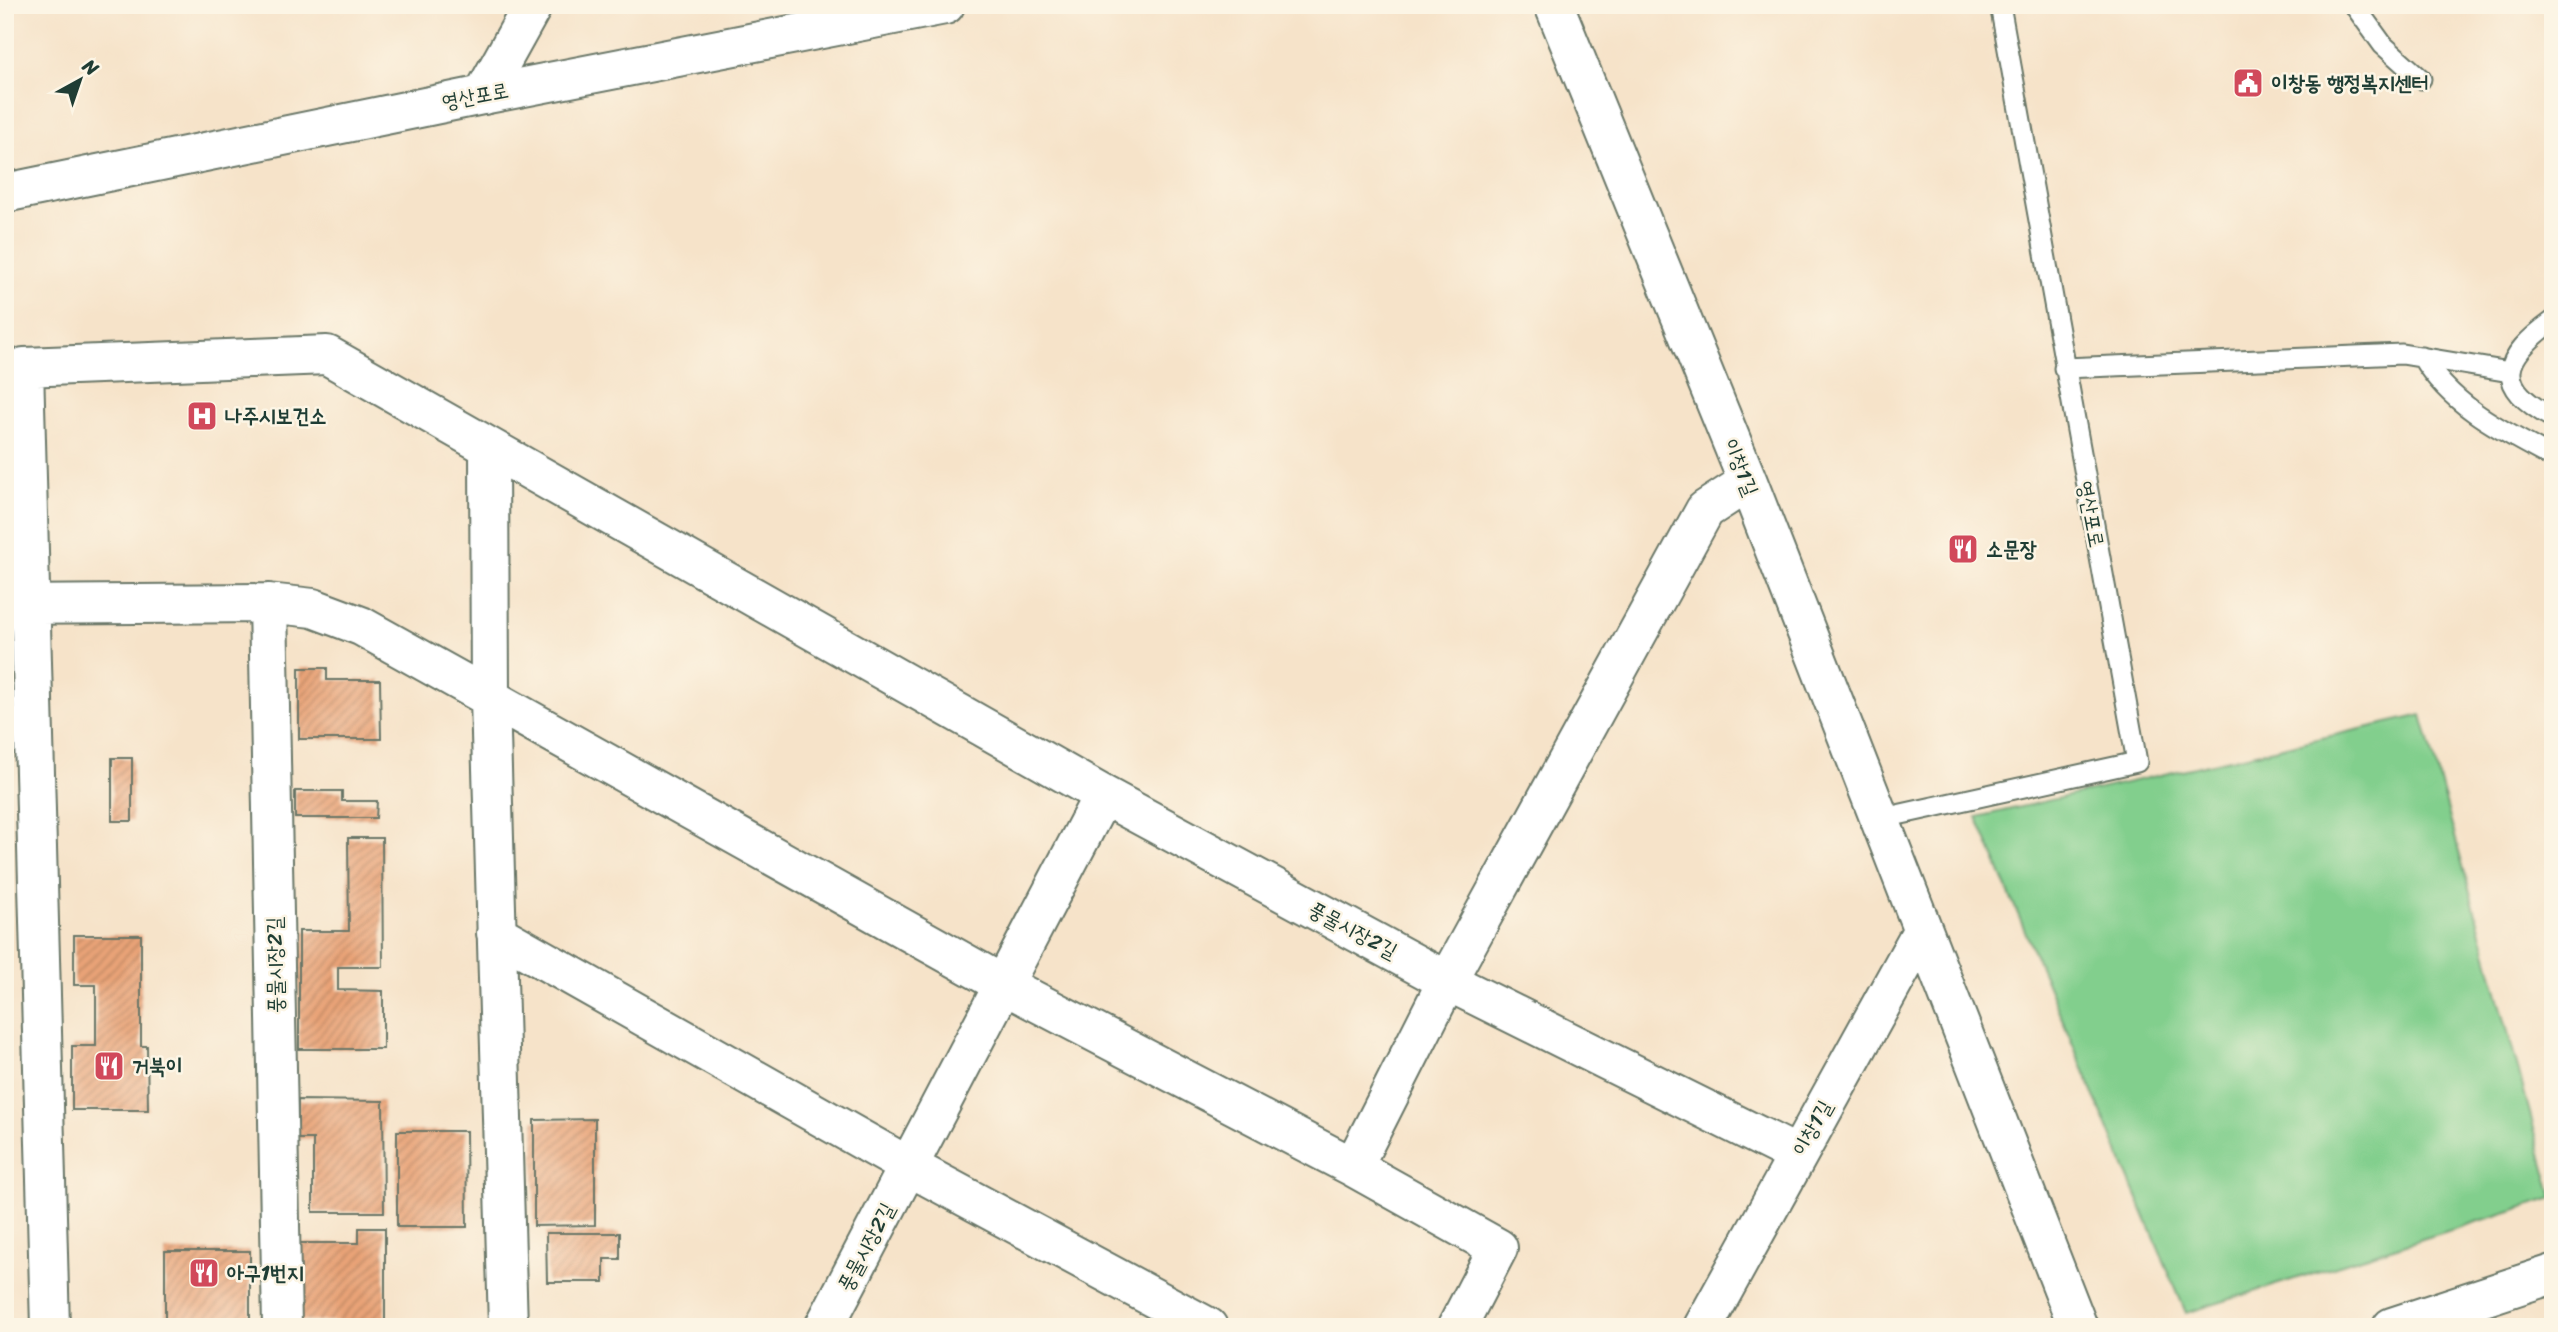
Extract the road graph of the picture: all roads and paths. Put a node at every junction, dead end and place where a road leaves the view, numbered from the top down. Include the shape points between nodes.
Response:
1 (533, 5) edge
2 (945, 5) edge
3 (1554, 5) edge
4 (2000, 5) edge
5 (2354, 5) edge
6 (2421, 79) dead end
7 (483, 94) junction
8 (5, 193) edge
9 (2553, 321) edge
10 (2423, 357) junction
11 (2064, 368) junction
12 (2510, 372) junction
13 (2553, 418) edge
14 (489, 448) junction
15 (2553, 457) edge
16 (1748, 482) junction
17 (268, 603) junction
18 (18, 605) edge
19 (490, 699) junction
20 (1103, 795) junction
21 (1879, 819) junction
22 (1922, 931) junction
23 (496, 933) junction
24 (1447, 981) junction
25 (1006, 986) junction
26 (1797, 1155) junction
27 (908, 1166) junction
28 (1353, 1167) junction
29 (2553, 1274) edge
30 (50, 1327) edge
31 (282, 1327) edge
32 (508, 1327) edge
33 (824, 1327) edge
34 (1208, 1327) edge
35 (1457, 1327) edge
36 (1703, 1327) edge
37 (2078, 1327) edge
38 (2392, 1327) edge

1 - 7 street
2 - 7 street, 영산포로
3 - 16 street, 이창1길
4 - 11 lane, 영산포로
5 - 6 lane via 2383,44
7 - 8 street, 영산포로
9 - 12 lane via 2515,354
10 - 11 lane via 2402,354
10 - 12 lane
10 - 15 lane via 2436,381 2460,403
11 - 21 lane, 영산포로 via 2137,762
12 - 13 lane via 2515,391 2526,404
14 - 18 street via 327,355 24,367
14 - 19 street
14 - 20 street
16 - 21 street, 이창1길
16 - 24 street via 1704,510
17 - 18 street
17 - 19 street via 313,608 361,626
17 - 31 street, 풍물시장2길
18 - 30 street
19 - 23 street
19 - 25 street
20 - 24 street, 풍물시장2길
20 - 25 street, 풍물시장2길
21 - 22 street, 이창1길
22 - 26 street, 이창1길
22 - 37 street, 이창1길
23 - 27 street
23 - 32 street
24 - 26 street, 풍물시장2길
24 - 28 street
25 - 27 street, 풍물시장2길
25 - 28 street
26 - 36 street, 이창1길
27 - 33 street, 풍물시장2길
27 - 34 street
28 - 35 street via 1498,1248
29 - 38 street

